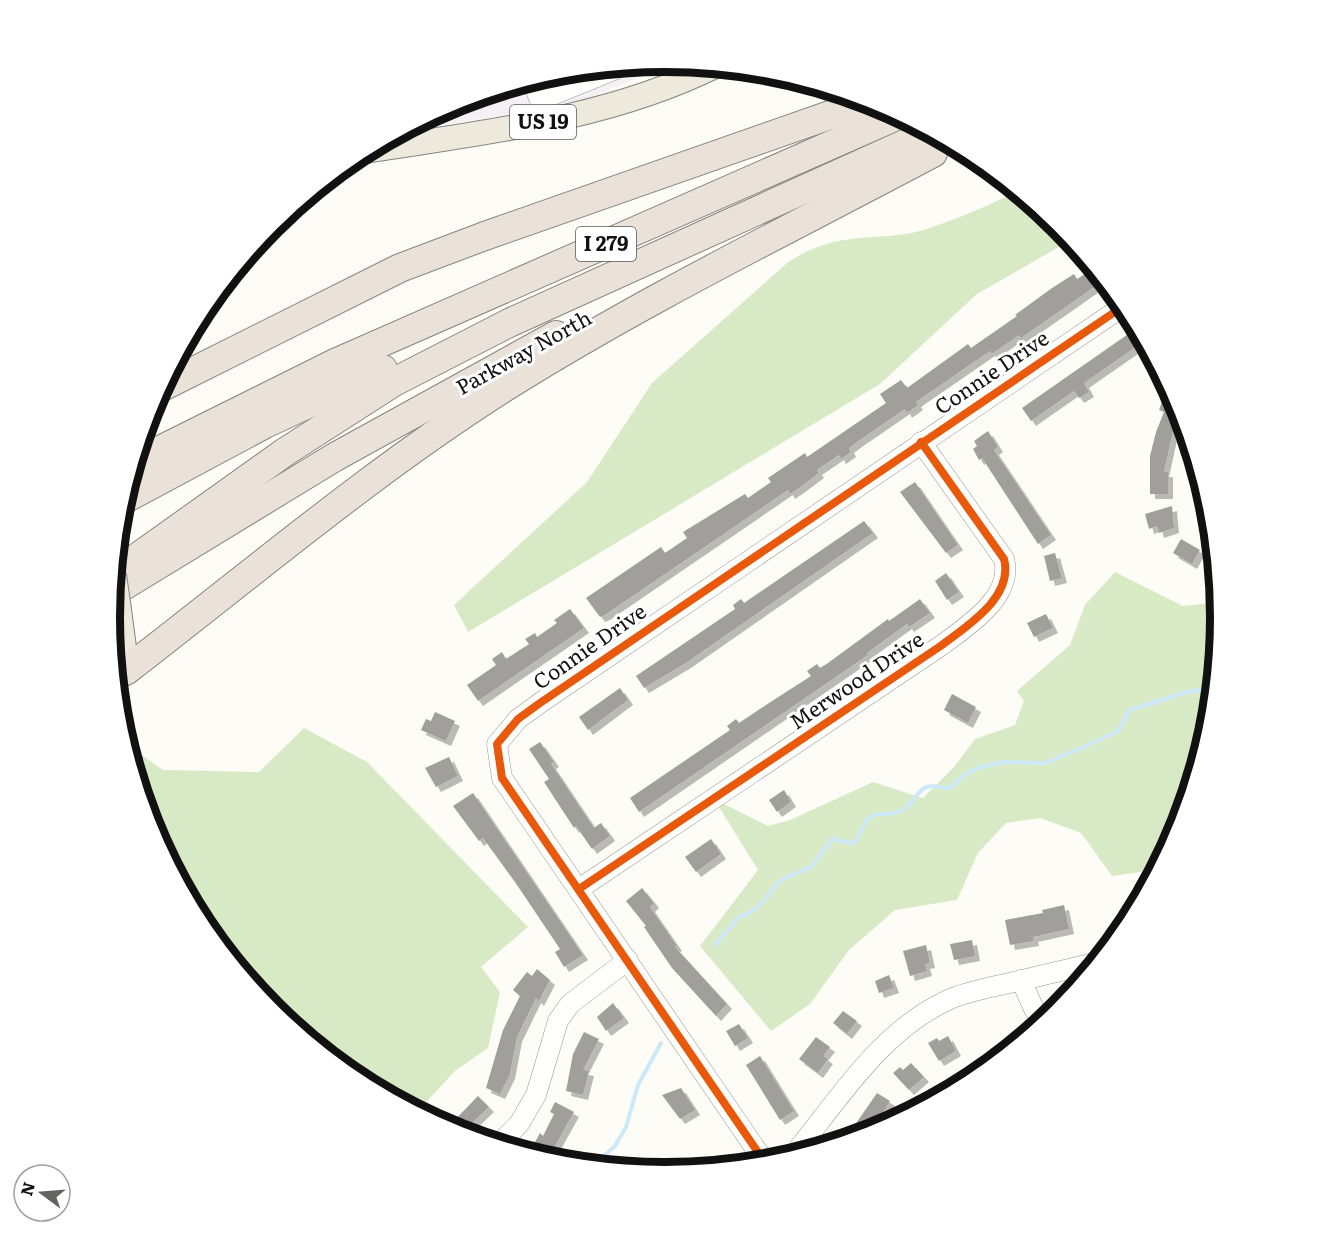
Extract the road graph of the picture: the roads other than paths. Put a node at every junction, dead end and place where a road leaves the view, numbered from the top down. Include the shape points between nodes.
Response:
1 (698, 73) edge
2 (607, 76) edge
3 (535, 88) edge
4 (855, 106) edge
5 (544, 111) junction
6 (888, 120) edge
7 (932, 142) edge
8 (932, 142) edge
9 (933, 142) edge
10 (933, 142) edge
11 (389, 148) edge
12 (1117, 311) edge
13 (367, 377) junction
14 (174, 381) edge
15 (921, 442) junction
16 (144, 458) edge
17 (134, 494) edge
18 (130, 512) edge
19 (123, 568) edge
20 (121, 598) edge
21 (123, 671) edge
22 (579, 889) junction
23 (628, 960) junction
24 (1086, 965) edge
25 (1021, 980) junction
26 (1039, 1015) edge
27 (505, 1138) edge
28 (801, 1146) edge
29 (760, 1155) edge

1 - 5 main road, US 19 via 645,95
2 - 5 street
3 - 5 street
4 - 14 highway via 410,264
5 - 11 main road, US 19 via 468,136
6 - 16 highway, I 279 via 335,363
7 - 13 highway via 480,323
8 - 19 highway via 509,323 394,382 288,450
9 - 20 highway, Parkway North / I 279 via 785,220 625,297 335,458
10 - 21 highway via 509,385 376,477
12 - 15 street, Connie Drive
13 - 17 highway via 266,424
13 - 18 highway
15 - 22 street, Connie Drive via 518,719 497,744 502,778
15 - 22 street, Merwood Drive via 1004,560 1003,584 991,604 942,645
22 - 23 street, Connie Drive
23 - 27 street via 570,1004 558,1022 536,1095 519,1124
23 - 29 street, Connie Drive
24 - 25 street
25 - 26 street
25 - 28 street via 949,999 921,1014 865,1066

